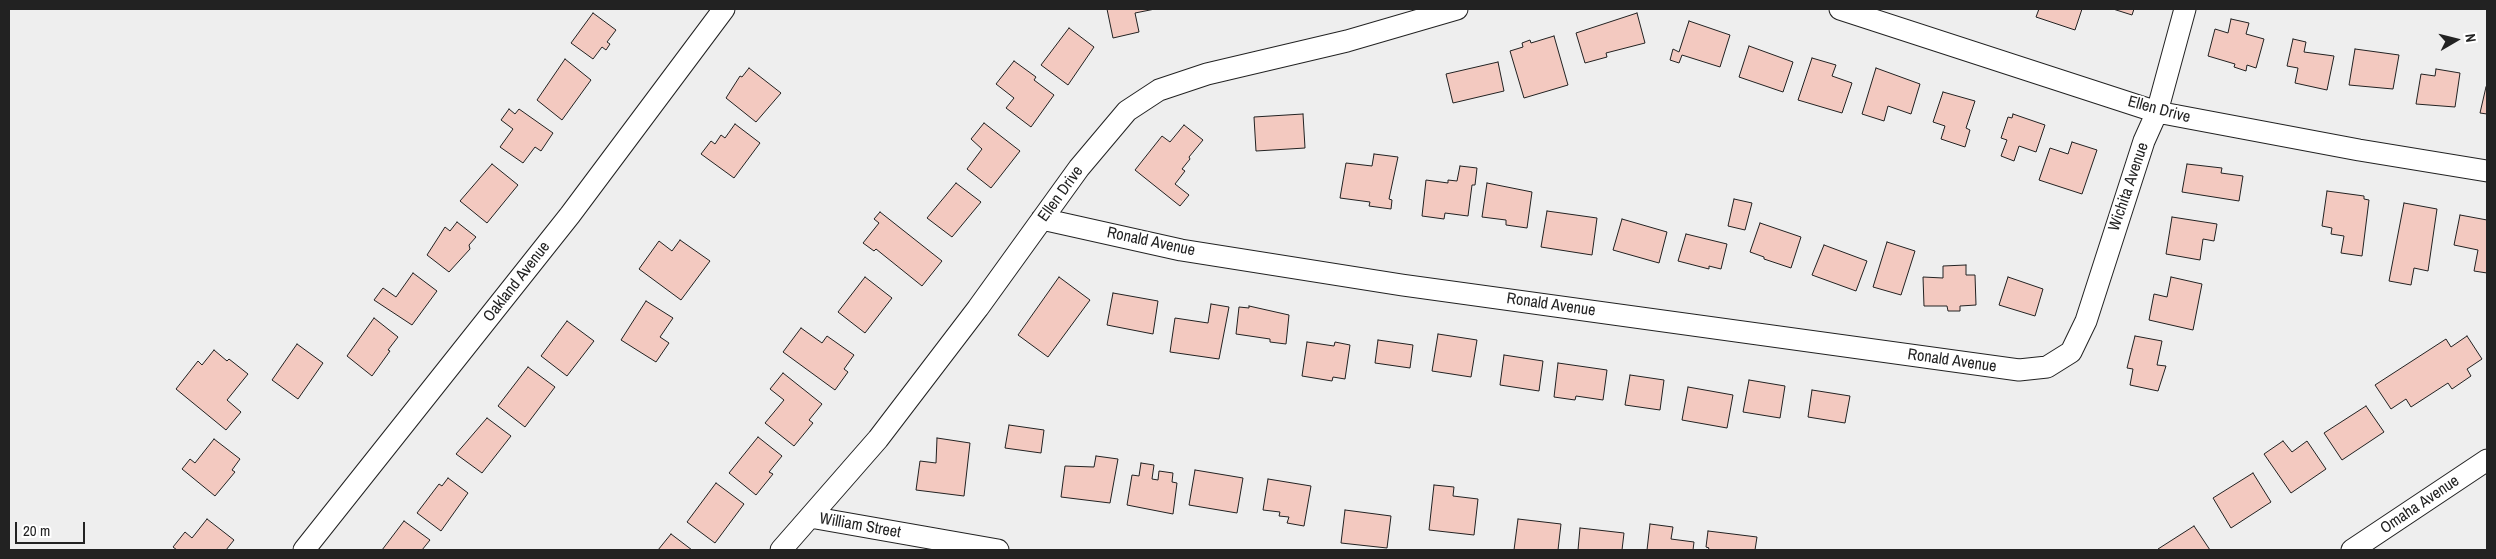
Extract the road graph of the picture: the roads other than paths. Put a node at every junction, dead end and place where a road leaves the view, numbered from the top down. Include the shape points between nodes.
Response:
1 (724, 9) edge
2 (1457, 9) edge
3 (1840, 9) edge
4 (2185, 9) edge
5 (2157, 112) junction
6 (2487, 171) edge
7 (1042, 219) junction
8 (2060, 359) joint
9 (2487, 460) edge
10 (810, 517) junction
11 (304, 550) edge
12 (781, 550) edge
13 (998, 550) edge
14 (2352, 550) edge

1 - 11 street, Oakland Avenue via 570,215
2 - 7 street, Ellen Drive via 1347,41 1207,74 1159,90 1127,111
3 - 5 street, Ellen Drive
4 - 5 street, Wichita Avenue
5 - 6 street, Ellen Drive
5 - 8 street, Wichita Avenue via 2144,141 2086,321 2071,352
7 - 8 street, Ronald Avenue via 1182,250 1402,285 2009,368 2047,367
7 - 10 street, Ellen Drive via 878,439
9 - 14 street, Omaha Avenue
10 - 12 street, Ellen Drive
10 - 13 street, William Street

